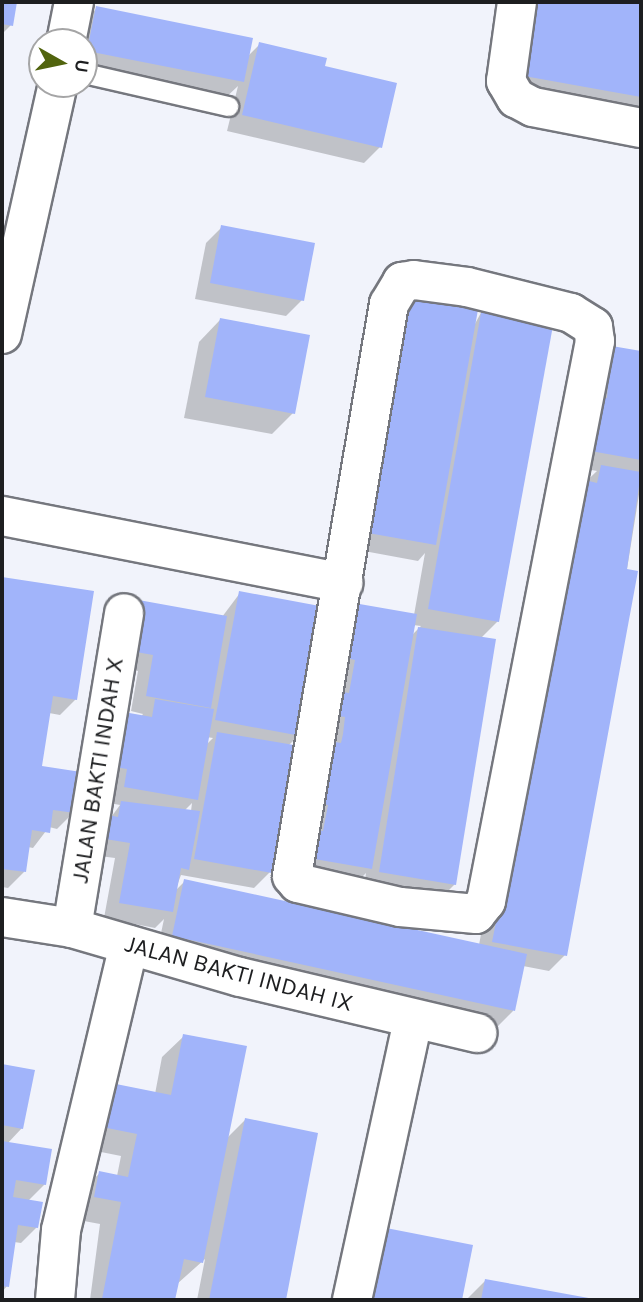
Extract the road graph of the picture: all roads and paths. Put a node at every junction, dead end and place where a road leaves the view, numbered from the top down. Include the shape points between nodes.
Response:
1 (74, 2) edge
2 (517, 2) edge
3 (69, 28) edge
4 (98, 76) edge
5 (55, 98) edge
6 (228, 106) dead end
7 (641, 128) edge
8 (2, 334) edge
9 (2, 516) edge
10 (342, 583) junction
11 (124, 613) dead end
12 (2, 917) edge
13 (72, 928) junction
14 (129, 945) junction
15 (413, 1020) junction
16 (477, 1033) dead end
17 (55, 1300) edge
18 (352, 1300) edge

1 - 3 street
2 - 7 street via 506,81 516,98 533,107
4 - 6 lane
5 - 8 street
9 - 10 street
10 - 10 street via 384,333 397,288 414,280 467,287 586,319 595,341 486,901 476,914 400,907 298,883 292,876
11 - 13 street, JALAN BAKTI INDAH X
12 - 13 street, JALAN BAKTI INDAH IX
13 - 14 street, JALAN BAKTI INDAH IX
14 - 15 street, JALAN BAKTI INDAH IX
14 - 17 street via 61,1230
15 - 16 street, JALAN BAKTI INDAH IX
15 - 18 street

